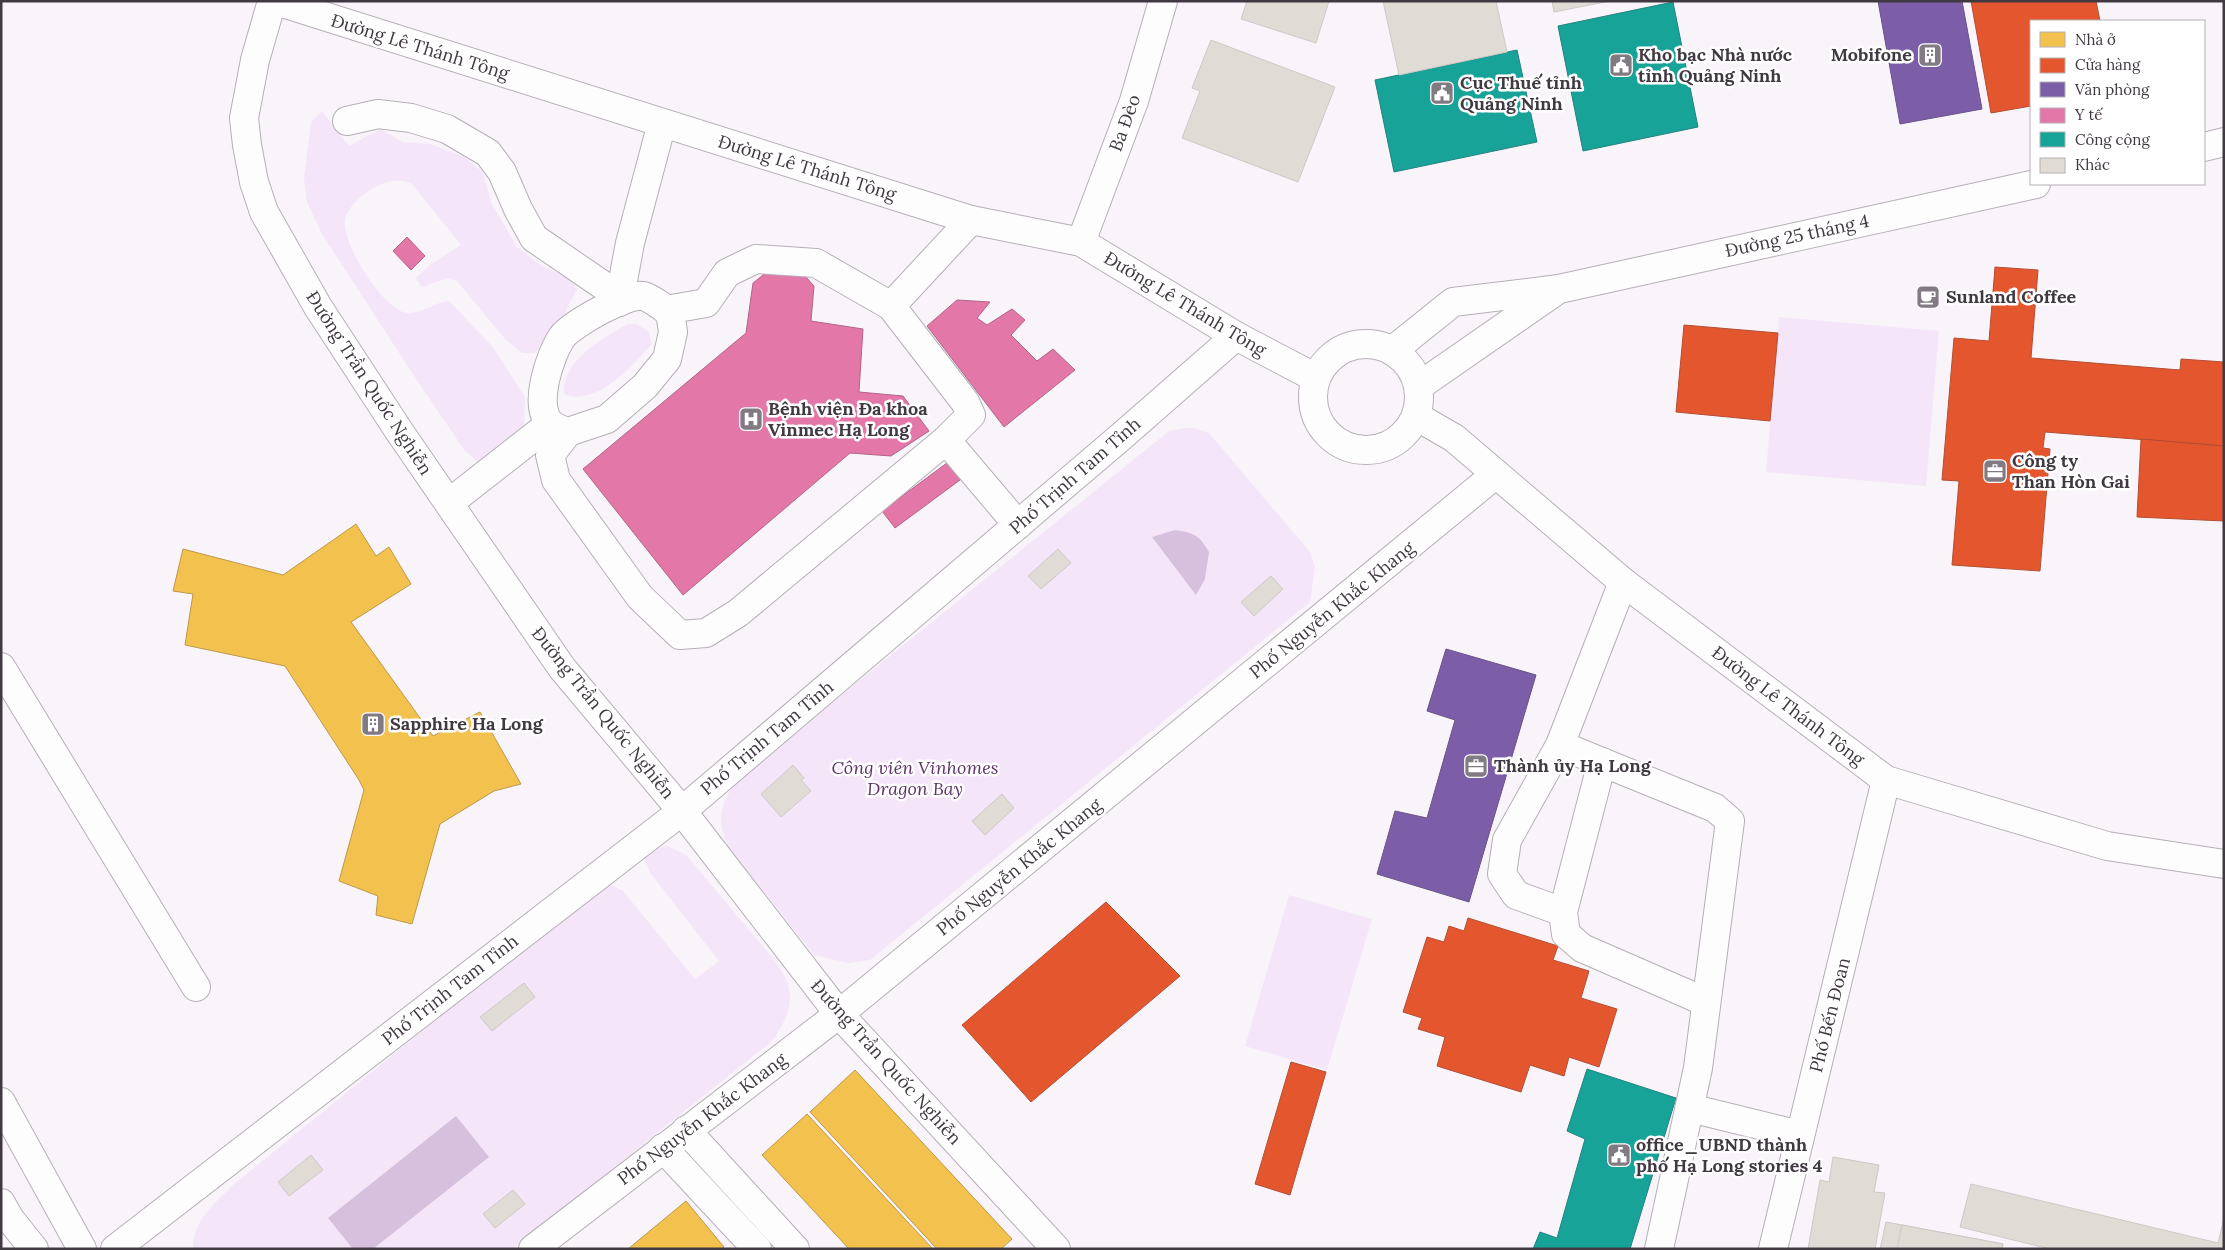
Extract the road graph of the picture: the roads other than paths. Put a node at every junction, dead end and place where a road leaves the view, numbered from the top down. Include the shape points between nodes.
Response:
1 (272, 1) edge
2 (276, 1) edge
3 (1163, 1) edge
4 (347, 121) dead end
5 (662, 123) junction
6 (2224, 142) edge
7 (2205, 147) edge
8 (2031, 185) edge
9 (971, 220) junction
10 (1081, 242) junction
11 (1559, 289) junction
12 (619, 302) junction
13 (891, 306) junction
14 (666, 310) junction
15 (1236, 336) junction
16 (1392, 351) junction
17 (1316, 378) junction
18 (1418, 386) junction
19 (1416, 416) junction
20 (559, 428) junction
21 (946, 440) junction
22 (1496, 474) junction
23 (449, 504) junction
24 (1018, 524) junction
25 (1623, 582) junction
26 (1, 667) edge
27 (1560, 745) junction
28 (1602, 762) junction
29 (1886, 780) junction
30 (682, 811) junction
31 (2224, 864) edge
32 (1563, 912) junction
33 (196, 987) dead end
34 (1706, 1002) junction
35 (840, 1014) junction
36 (1, 1102) edge
37 (1690, 1108) junction
38 (686, 1130) junction
39 (1800, 1135) junction
40 (663, 1148) junction
41 (1, 1203) edge
42 (34, 1249) edge
43 (82, 1249) edge
44 (115, 1249) edge
45 (533, 1249) edge
46 (757, 1249) edge
47 (795, 1249) edge
48 (1056, 1249) edge
49 (1659, 1249) edge
50 (1773, 1249) edge

1 - 23 street, Đường Trần Quốc Nghiễn via 255,60 244,118 254,182 264,212 318,307
2 - 5 street, Đường Lê Thánh Tông
3 - 10 street, Ba Đèo via 1134,101
4 - 12 street via 378,114 412,118 447,129 488,153 502,172 534,238 607,288
5 - 9 street, Đường Lê Thánh Tông
5 - 12 street via 630,243
6 - 7 street
8 - 11 street, Đường 25 tháng 4
9 - 10 street, Đường Lê Thánh Tông
9 - 13 street
10 - 15 street, Đường Lê Thánh Tông
11 - 16 street, Đường 25 tháng 4 via 1453,302
11 - 18 street, Đường 25 tháng 4
12 - 14 street via 644,296
12 - 20 street via 563,336 551,358 542,406
13 - 14 street via 816,263 756,259 727,273 706,303
13 - 21 street via 965,402 971,415
14 - 20 street via 670,312 673,332 667,359 645,386 607,419
15 - 17 street, Đường Lê Thánh Tông
15 - 24 street, Phố Trịnh Tam Tỉnh
16 - 17 street via 1378,345 1348,348 1334,355
16 - 18 street via 1413,372
17 - 19 street via 1313,401 1319,423 1334,439 1354,449 1385,447 1398,440
18 - 19 street
19 - 22 street, Đường Lê Thánh Tông via 1454,438
20 - 21 street via 550,456 556,480 640,597 680,635 706,633 738,613
20 - 23 street
21 - 24 street
22 - 25 street, Đường Lê Thánh Tông
22 - 35 street, Phố Nguyễn Khắc Khang
23 - 30 street, Đường Trần Quốc Nghiễn via 562,668
24 - 30 street, Phố Trịnh Tam Tỉnh
25 - 27 street
25 - 29 street, Đường Lê Thánh Tông
26 - 33 street
27 - 28 street
27 - 32 street via 1507,840 1502,874 1516,894
28 - 32 street
28 - 34 street via 1715,808 1730,821
29 - 31 street, Đường Lê Thánh Tông via 2107,846
29 - 39 street, Phố Bến Đoan
30 - 35 street, Đường Trần Quốc Nghiễn
30 - 44 street, Phố Trịnh Tam Tỉnh
32 - 34 street via 1566,934 1582,948
34 - 37 street
35 - 38 street, Phố Nguyễn Khắc Khang
35 - 48 street, Đường Trần Quốc Nghiễn
36 - 43 street
37 - 39 street
37 - 49 street
38 - 40 street, Phố Nguyễn Khắc Khang
38 - 47 street
39 - 50 street, Phố Bến Đoan
40 - 45 street, Phố Nguyễn Khắc Khang
40 - 46 street
41 - 42 street

